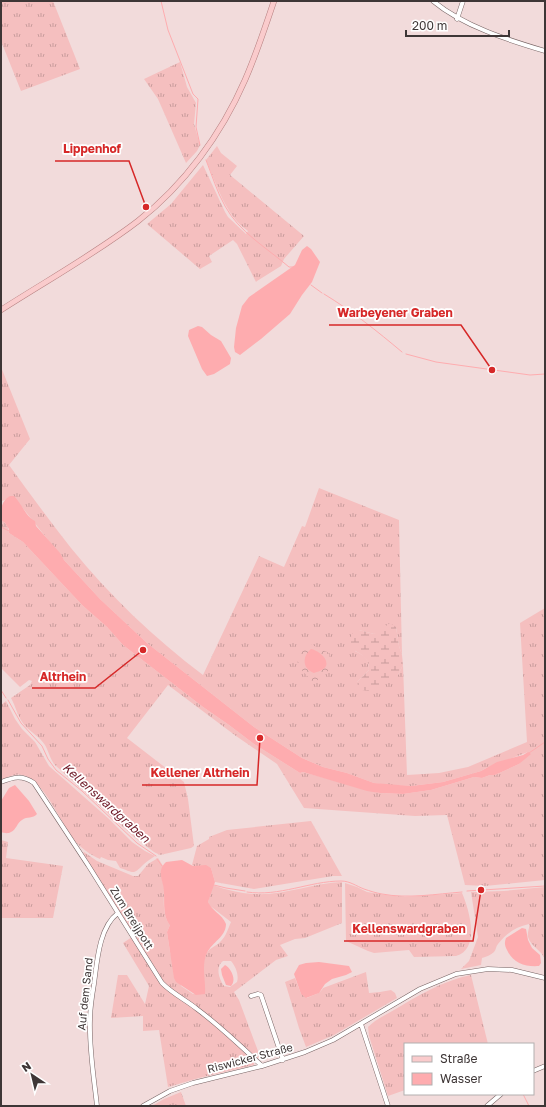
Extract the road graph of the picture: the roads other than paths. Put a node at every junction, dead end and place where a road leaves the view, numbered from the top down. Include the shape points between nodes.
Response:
1 (274, 1) edge
2 (434, 1) edge
3 (463, 1) edge
4 (457, 19) junction
5 (545, 51) edge
6 (1, 310) edge
7 (1, 782) edge
8 (118, 913) junction
9 (545, 978) edge
10 (252, 996) dead end
11 (361, 1024) junction
12 (283, 1060) junction
13 (262, 1066) junction
14 (545, 1066) edge
15 (534, 1071) edge
16 (500, 1095) edge
17 (97, 1106) edge
18 (143, 1106) edge
19 (388, 1106) edge
20 (487, 1106) edge

1 - 6 main road via 244,81 228,114 192,168 176,186 107,243
2 - 4 street
3 - 4 street
4 - 5 street
7 - 8 street, Zum Breijpott via 20,777 38,789
8 - 13 street, Zum Breijpott via 162,983 214,1021
8 - 17 street, Auf dem Sand via 108,926 99,947 90,1019
9 - 11 street, Riswicker Straße via 512,970 488,969 456,974 420,989
10 - 12 street via 261,995
11 - 12 street, Riswicker Straße via 333,1040
11 - 19 street
12 - 13 street, Riswicker Straße
13 - 18 street, Riswicker Straße via 193,1083 170,1091
14 - 15 street
16 - 20 street

